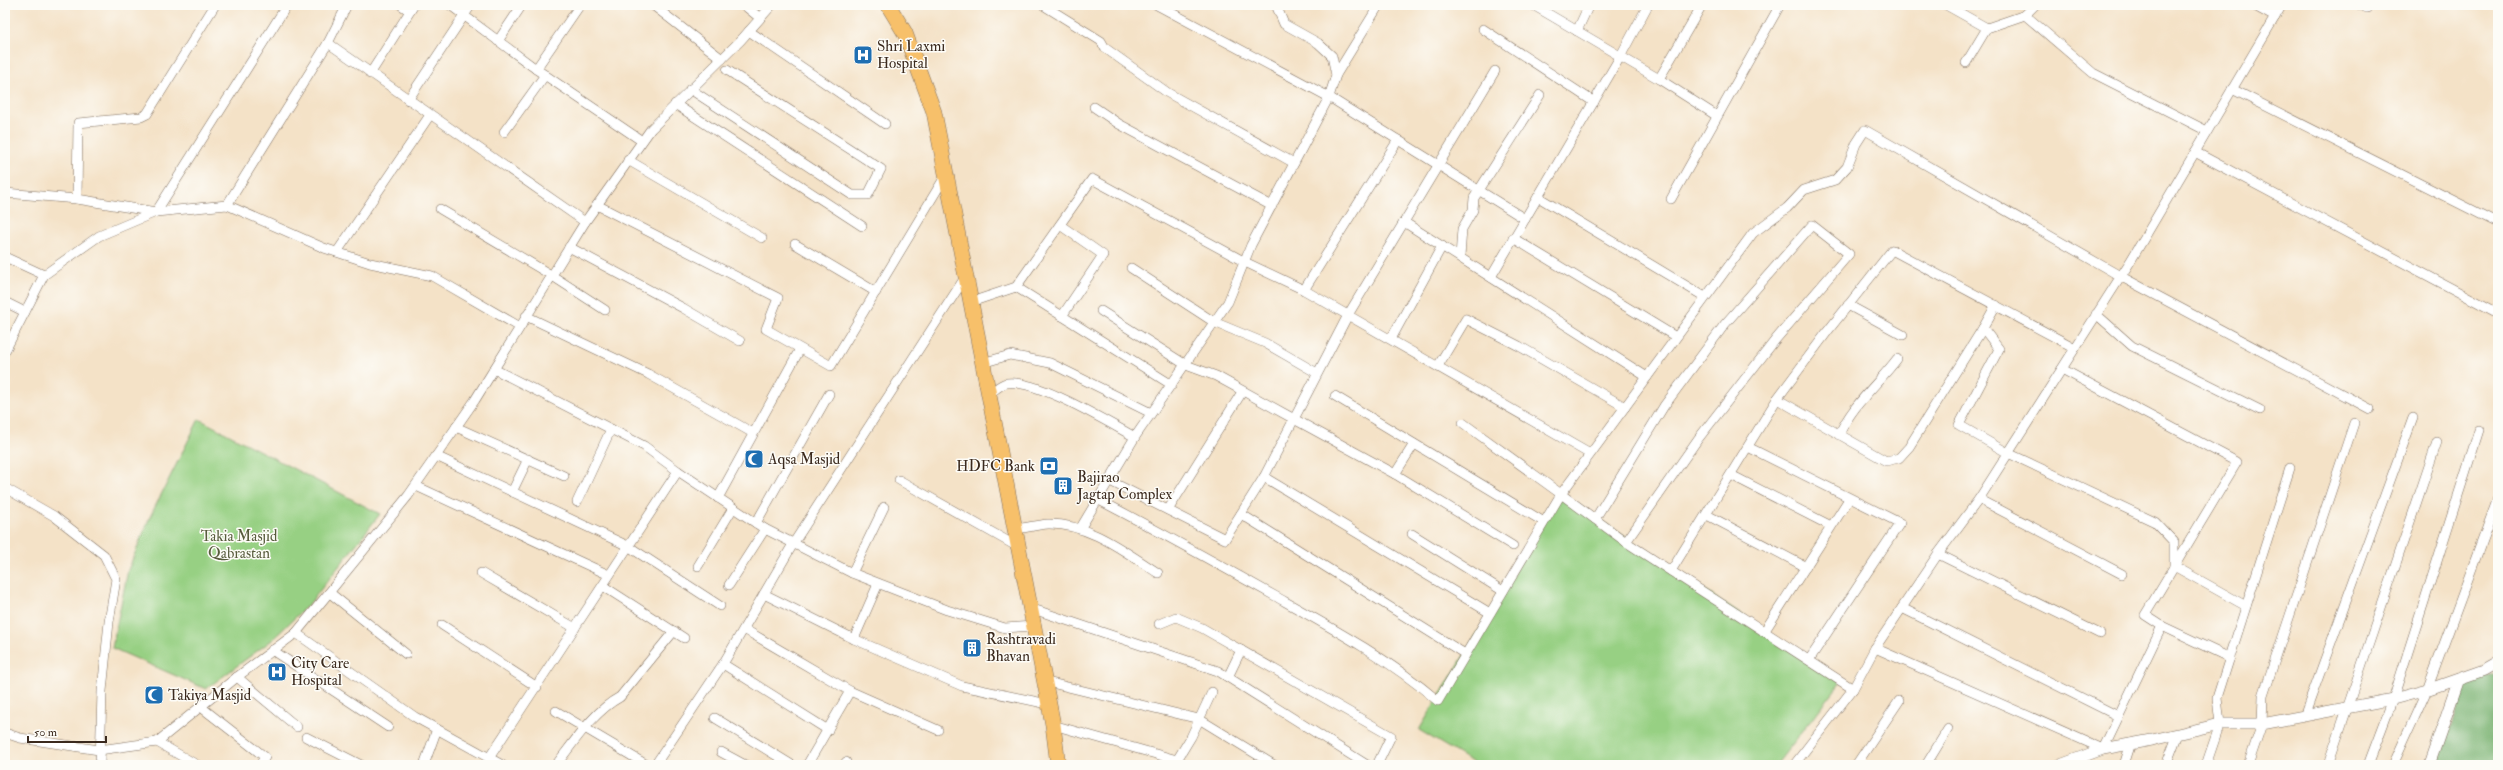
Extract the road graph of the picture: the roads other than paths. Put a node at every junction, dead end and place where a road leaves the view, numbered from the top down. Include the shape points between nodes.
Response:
1 (215, 5) edge
2 (287, 5) edge
3 (347, 5) edge
4 (402, 5) edge
5 (450, 5) edge
6 (471, 5) edge
7 (522, 5) edge
8 (580, 5) edge
9 (744, 5) edge
10 (772, 5) edge
11 (888, 5) edge
12 (1043, 5) edge
13 (1157, 5) edge
14 (1276, 5) edge
15 (1379, 5) edge
16 (1533, 5) edge
17 (1589, 5) edge
18 (1648, 5) edge
19 (1702, 5) edge
20 (1780, 5) edge
21 (1946, 5) edge
22 (2035, 5) edge
23 (2253, 5) edge
24 (2282, 5) edge
25 (654, 6) dead end
26 (412, 8) edge
27 (2025, 15) junction
28 (464, 16) junction
29 (2275, 17) junction
30 (760, 18) junction
31 (1987, 28) junction
32 (1483, 29) dead end
33 (1577, 31) junction
34 (749, 32) junction
35 (498, 42) junction
36 (328, 43) junction
37 (1620, 57) junction
38 (722, 58) junction
39 (1966, 63) dead end
40 (536, 69) junction
41 (727, 70) dead end
42 (1495, 71) dead end
43 (370, 74) junction
44 (545, 75) junction
45 (1336, 75) junction
46 (1659, 79) junction
47 (690, 89) junction
48 (2232, 89) junction
49 (1540, 95) dead end
50 (1329, 97) junction
51 (408, 100) junction
52 (1594, 102) junction
53 (675, 104) junction
54 (1094, 107) dead end
55 (430, 115) junction
56 (1718, 116) junction
57 (885, 124) dead end
58 (2207, 131) junction
59 (504, 132) dead end
60 (1398, 140) junction
61 (642, 141) junction
62 (2195, 152) junction
63 (628, 160) junction
64 (1294, 163) junction
65 (1439, 165) junction
66 (946, 175) junction
67 (1479, 190) junction
68 (5, 193) edge
69 (1538, 197) junction
70 (77, 199) junction
71 (1671, 199) dead end
72 (227, 205) junction
73 (597, 205) junction
74 (1272, 206) junction
75 (440, 208) dead end
76 (156, 212) junction
77 (1525, 219) junction
78 (585, 222) junction
79 (1404, 222) junction
80 (2498, 223) edge
81 (1060, 225) junction
82 (862, 226) dead end
83 (762, 238) dead end
84 (1513, 238) junction
85 (795, 244) dead end
86 (1442, 246) junction
87 (569, 247) junction
88 (337, 252) junction
89 (5, 257) edge
90 (1460, 257) junction
91 (1245, 262) junction
92 (1131, 268) dead end
93 (44, 275) junction
94 (551, 275) junction
95 (966, 276) junction
96 (2120, 276) junction
97 (1490, 277) junction
98 (1016, 287) junction
99 (1304, 290) junction
100 (876, 292) junction
101 (1705, 297) junction
102 (5, 302) edge
103 (971, 302) junction
104 (1848, 305) junction
105 (1996, 305) junction
106 (605, 310) dead end
107 (1101, 311) dead end
108 (25, 312) junction
109 (2498, 313) edge
110 (2096, 314) junction
111 (1348, 315) junction
112 (526, 316) junction
113 (1062, 316) junction
114 (1214, 322) junction
115 (520, 327) junction
116 (1983, 328) junction
117 (1903, 336) dead end
118 (1676, 337) junction
119 (1391, 339) junction
120 (740, 341) dead end
121 (2075, 348) junction
122 (800, 349) junction
123 (5, 351) edge
124 (1897, 359) dead end
125 (982, 363) junction
126 (1186, 365) junction
127 (1438, 366) junction
128 (494, 369) junction
129 (2062, 369) junction
130 (1317, 373) junction
131 (1647, 376) junction
132 (1172, 385) junction
133 (1242, 392) junction
134 (829, 394) dead end
135 (988, 394) junction
136 (1335, 396) dead end
137 (1778, 399) junction
138 (1625, 407) junction
139 (2370, 409) dead end
140 (2260, 410) dead end
141 (1151, 413) junction
142 (2413, 418) dead end
143 (1294, 419) junction
144 (1464, 423) dead end
145 (2354, 423) dead end
146 (456, 427) junction
147 (611, 429) junction
148 (2479, 430) dead end
149 (753, 433) junction
150 (1839, 434) junction
151 (1135, 437) junction
152 (2437, 442) dead end
153 (1414, 444) junction
154 (1748, 447) junction
155 (2008, 453) junction
156 (1590, 454) junction
157 (436, 456) junction
158 (528, 459) junction
159 (2290, 468) dead end
160 (678, 471) junction
161 (1395, 474) junction
162 (1731, 475) junction
163 (564, 476) dead end
164 (1264, 477) junction
165 (899, 480) dead end
166 (1108, 480) junction
167 (416, 486) junction
168 (5, 488) edge
169 (512, 492) junction
170 (1561, 494) junction
171 (718, 498) junction
172 (2498, 498) edge
173 (1097, 499) junction
174 (1849, 499) junction
175 (1979, 499) junction
176 (577, 502) dead end
177 (884, 507) dead end
178 (733, 508) junction
179 (1168, 510) junction
180 (1241, 514) junction
181 (1707, 515) junction
182 (1594, 519) junction
183 (1544, 522) junction
184 (756, 523) junction
185 (1831, 526) junction
186 (765, 529) junction
187 (1014, 529) junction
188 (1080, 529) junction
189 (1412, 534) dead end
190 (1626, 542) junction
191 (793, 544) junction
192 (628, 546) junction
193 (1513, 546) dead end
194 (1018, 547) junction
195 (1938, 554) junction
196 (698, 566) dead end
197 (1806, 566) junction
198 (2174, 566) junction
199 (1671, 572) junction
200 (481, 573) dead end
201 (852, 573) junction
202 (1158, 573) dead end
203 (2122, 574) dead end
204 (609, 575) junction
205 (878, 584) junction
206 (728, 585) dead end
207 (603, 586) junction
208 (1503, 591) junction
209 (330, 593) junction
210 (764, 594) junction
211 (720, 606) dead end
212 (2246, 606) junction
213 (1030, 608) junction
214 (1902, 608) junction
215 (1490, 613) junction
216 (1159, 624) dead end
217 (442, 625) dead end
218 (1033, 626) junction
219 (2162, 626) junction
220 (575, 628) junction
221 (744, 629) junction
222 (674, 631) junction
223 (1764, 632) junction
224 (296, 633) junction
225 (2100, 634) dead end
226 (684, 638) dead end
227 (854, 639) junction
228 (1876, 648) junction
229 (272, 650) junction
230 (1241, 650) junction
231 (406, 654) dead end
232 (1465, 654) junction
233 (2230, 658) junction
234 (1809, 660) junction
235 (2498, 661) edge
236 (723, 664) junction
237 (238, 677) junction
238 (1228, 677) junction
239 (2459, 679) junction
240 (1043, 681) junction
241 (537, 687) junction
242 (1854, 689) junction
243 (2428, 690) junction
244 (850, 691) junction
245 (1212, 692) dead end
246 (2393, 699) junction
247 (1899, 701) dead end
248 (1048, 704) junction
249 (200, 707) junction
250 (2349, 709) junction
251 (556, 711) dead end
252 (2305, 714) junction
253 (2118, 716) junction
254 (716, 718) dead end
255 (1200, 718) junction
256 (2220, 724) junction
257 (2262, 724) junction
258 (1053, 725) junction
259 (297, 727) dead end
260 (388, 727) dead end
261 (586, 728) junction
262 (437, 729) junction
263 (1948, 729) dead end
264 (828, 730) junction
265 (938, 730) dead end
266 (5, 733) edge
267 (2178, 734) junction
268 (306, 737) dead end
269 (157, 742) junction
270 (2131, 743) junction
271 (2103, 749) junction
272 (99, 750) junction
273 (721, 752) dead end
274 (489, 758) junction
275 (1179, 764) edge
276 (100, 765) edge
277 (196, 765) edge
278 (260, 765) edge
279 (361, 765) edge
280 (424, 765) edge
281 (502, 765) edge
282 (556, 765) edge
283 (646, 765) edge
284 (655, 765) edge
285 (745, 765) edge
286 (792, 765) edge
287 (807, 765) edge
288 (1058, 765) edge
289 (1274, 765) edge
290 (1367, 765) edge
291 (1377, 765) edge
292 (1794, 765) edge
293 (1856, 765) edge
294 (1926, 765) edge
295 (2060, 765) edge
296 (2124, 765) edge
297 (2166, 765) edge
298 (2206, 765) edge
299 (2248, 765) edge
300 (2328, 765) edge
301 (2368, 765) edge
302 (2393, 765) edge
303 (2429, 765) edge

1 - 70 street via 147,114 141,117 78,123
2 - 76 street
3 - 36 street
4 - 26 street
5 - 28 street
6 - 28 street
7 - 35 street
8 - 40 street
9 - 30 street
10 - 30 street
11 - 66 highway via 905,33 934,112
12 - 64 street via 1100,42 1168,93
13 - 50 street
14 - 45 street via 1284,24 1318,43 1332,56
15 - 45 street
16 - 33 street
17 - 33 street
18 - 37 street
19 - 46 street
20 - 56 street
21 - 31 street
22 - 27 street
23 - 29 street
24 - 29 street
25 - 38 street
26 - 43 street
27 - 31 street
27 - 58 street via 2093,73
28 - 35 street
28 - 51 street
29 - 48 street
30 - 34 street
31 - 39 street
32 - 52 street
33 - 37 street
34 - 38 street
34 - 57 street
35 - 40 street
36 - 43 street
36 - 72 street
37 - 46 street
37 - 52 street
38 - 47 street
40 - 44 street
41 - 47 street via 881,169 868,195 852,195
42 - 65 street
43 - 51 street
44 - 59 street
44 - 61 street
45 - 50 street
46 - 56 street
47 - 53 street
48 - 58 street
48 - 80 street
49 - 67 street
50 - 60 street
50 - 64 street
51 - 55 street
52 - 69 street
53 - 61 street
53 - 82 street
54 - 74 street via 1119,124
55 - 78 street
55 - 88 street
56 - 71 street
58 - 62 street
60 - 65 street
60 - 99 street
61 - 63 street
62 - 96 street
62 - 109 street
63 - 73 street
63 - 83 street
64 - 74 street
65 - 67 street
65 - 79 street
66 - 95 highway
66 - 100 street
67 - 77 street
67 - 90 street via 1474,198 1473,210 1462,229
68 - 70 street
69 - 77 street
69 - 101 street
70 - 76 street
72 - 76 street
72 - 88 street
73 - 78 street
73 - 122 street via 778,298 766,329
74 - 91 street
75 - 94 street
76 - 93 street via 99,236
77 - 84 street
78 - 87 street
79 - 86 street
79 - 111 street
81 - 91 street via 1092,179
81 - 98 street
81 - 113 street via 1104,255
84 - 97 street
84 - 118 street
85 - 100 street
86 - 90 street
86 - 119 street
87 - 94 street
87 - 120 street
88 - 115 street via 370,263 432,276
89 - 93 street
90 - 97 street
91 - 99 street
91 - 114 street via 1228,302
92 - 114 street
93 - 108 street
94 - 106 street
94 - 112 street
95 - 103 highway
95 - 191 street
96 - 101 street via 1865,130 1847,166 1835,180 1804,190 1787,208 1753,233
96 - 110 street
96 - 139 street
97 - 131 street
98 - 103 street
98 - 113 street
99 - 111 street
100 - 122 street via 831,366
101 - 118 street
102 - 108 street
103 - 125 highway
104 - 105 street via 1892,250
104 - 117 street
104 - 137 street
105 - 116 street
105 - 121 street
107 - 126 street
108 - 123 street
110 - 121 street
110 - 140 street via 2132,346
111 - 119 street
111 - 130 street
112 - 115 street
112 - 149 street via 648,374
113 - 132 street
114 - 126 street
114 - 130 street via 1265,343
115 - 128 street
116 - 150 street via 1909,447 1899,458 1886,462
116 - 155 street via 1999,349 1959,425
118 - 131 street
119 - 127 street
121 - 129 street
122 - 149 street
124 - 150 street via 1878,384 1847,416
125 - 135 highway
125 - 141 street via 1010,355 1050,363
126 - 132 street
126 - 133 street via 1216,376
127 - 138 street via 1466,319 1519,346
127 - 156 street
128 - 146 street
128 - 147 street
129 - 155 street
129 - 198 street via 2237,462
130 - 143 street
131 - 138 street
132 - 141 street
133 - 143 street
133 - 179 street
134 - 184 street
135 - 151 street via 1005,383 1018,382 1057,397
135 - 187 highway
136 - 153 street
137 - 150 street
137 - 154 street
138 - 156 street
141 - 151 street
142 - 252 street
143 - 161 street
143 - 164 street
144 - 170 street
145 - 257 street via 2262,696
146 - 157 street
146 - 158 street
147 - 160 street via 644,446
147 - 176 street
148 - 246 street
149 - 171 street
151 - 166 street
152 - 250 street
153 - 161 street
153 - 183 street
154 - 162 street
154 - 174 street
155 - 175 street
155 - 198 street via 2155,522 2174,542
156 - 170 street
157 - 167 street
157 - 169 street
158 - 163 street
158 - 169 street
159 - 212 street
160 - 171 street
160 - 192 street
161 - 193 street
162 - 181 street
162 - 185 street
164 - 180 street
164 - 215 street
165 - 194 street
166 - 173 street
166 - 179 street
167 - 204 street
167 - 209 street
168 - 272 street via 54,516 104,555 116,580 102,691
169 - 192 street
170 - 182 street
170 - 183 street
171 - 178 street
172 - 243 street
173 - 188 street
173 - 232 street via 1318,619 1405,675 1438,701
174 - 185 street
174 - 234 street via 1900,523
175 - 195 street
175 - 203 street
177 - 201 street
178 - 184 street
178 - 196 street
179 - 180 street via 1225,539
180 - 232 street
181 - 197 street
181 - 199 street
182 - 190 street
182 - 190 street via 1664,406 1711,343 1812,225 1849,254 1776,339 1698,439
183 - 208 street
184 - 186 street
185 - 197 street
186 - 191 street
186 - 206 street
187 - 188 street via 1048,524
187 - 194 highway
188 - 202 street via 1098,536
189 - 208 street
190 - 199 street
191 - 201 street
191 - 210 street
192 - 204 street
192 - 211 street
194 - 213 highway
195 - 214 street
195 - 225 street
197 - 223 street
198 - 212 street
198 - 219 street via 2145,615
199 - 223 street
200 - 220 street
201 - 205 street
204 - 207 street
205 - 218 street via 1005,628
205 - 227 street
207 - 220 street
207 - 222 street
208 - 215 street
209 - 224 street
209 - 231 street
210 - 221 street
210 - 227 street
212 - 233 street
213 - 218 highway
213 - 238 street via 1218,670
214 - 228 street
214 - 253 street
215 - 232 street
216 - 230 street via 1176,617
217 - 241 street
218 - 240 highway
219 - 233 street
219 - 253 street
220 - 241 street
221 - 236 street
221 - 244 street
222 - 226 street
222 - 261 street via 620,697
223 - 234 street
224 - 229 street
224 - 262 street via 415,717
227 - 248 street via 962,686
228 - 242 street
228 - 271 street
229 - 237 street
229 - 260 street
230 - 238 street
230 - 291 street via 1391,736
233 - 256 street via 2217,698
234 - 242 street
235 - 239 street
236 - 264 street
236 - 284 street
237 - 249 street
237 - 259 street
238 - 290 street
239 - 243 street
239 - 303 street
240 - 248 highway
240 - 255 street
241 - 274 street
242 - 292 street
243 - 246 street
243 - 302 street
244 - 264 street
244 - 265 street
245 - 255 street
246 - 250 street
246 - 301 street
247 - 293 street
248 - 258 highway
249 - 269 street
249 - 278 street via 265,757
250 - 252 street
250 - 300 street
251 - 261 street
252 - 257 street
253 - 271 street
254 - 286 street
255 - 275 street
255 - 289 street
256 - 257 street
256 - 267 street
256 - 298 street
257 - 299 street
258 - 275 street
258 - 288 highway
261 - 282 street
261 - 283 street
262 - 274 street
262 - 280 street
263 - 294 street
264 - 287 street
266 - 272 street via 20,738
267 - 270 street
267 - 297 street
268 - 279 street
269 - 272 street
269 - 277 street
270 - 271 street
270 - 296 street
271 - 295 street
272 - 276 street
273 - 285 street
274 - 281 street

